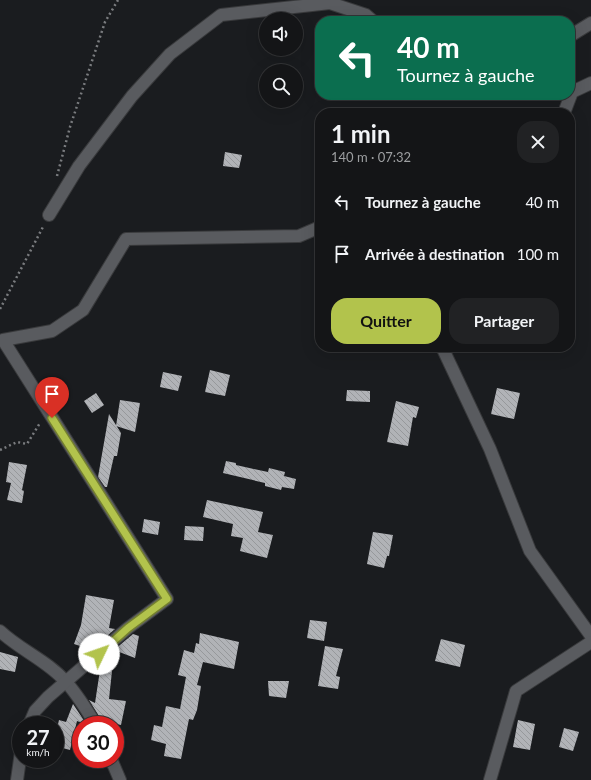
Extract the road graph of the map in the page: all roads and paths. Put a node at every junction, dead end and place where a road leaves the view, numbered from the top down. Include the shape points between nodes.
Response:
1 (118, 0) edge
2 (367, 16) edge
3 (591, 23) edge
4 (575, 33) edge
5 (591, 83) edge
6 (575, 91) edge
7 (56, 181) dead end
8 (49, 215) joint
9 (315, 230) edge
10 (0, 309) edge
11 (444, 352) edge
12 (0, 631) edge
13 (591, 636) edge
14 (591, 642) edge
15 (66, 681) junction
16 (33, 716) edge
17 (90, 716) edge
18 (19, 768) edge
19 (115, 768) edge
20 (17, 780) edge
21 (120, 780) edge
22 (490, 780) edge

1 - 7 path via 105,22 70,127
2 - 8 street via 330,3 221,14 170,54 132,96 79,166
3 - 4 street
5 - 6 street
8 - 10 path
9 - 15 street via 299,236 126,239 83,310 52,331 3,340 167,599 128,628
11 - 13 street via 490,449 530,551
12 - 15 street via 12,642 39,658
14 - 22 street via 516,691
15 - 16 street via 35,710
15 - 17 street
18 - 20 street
19 - 21 street

